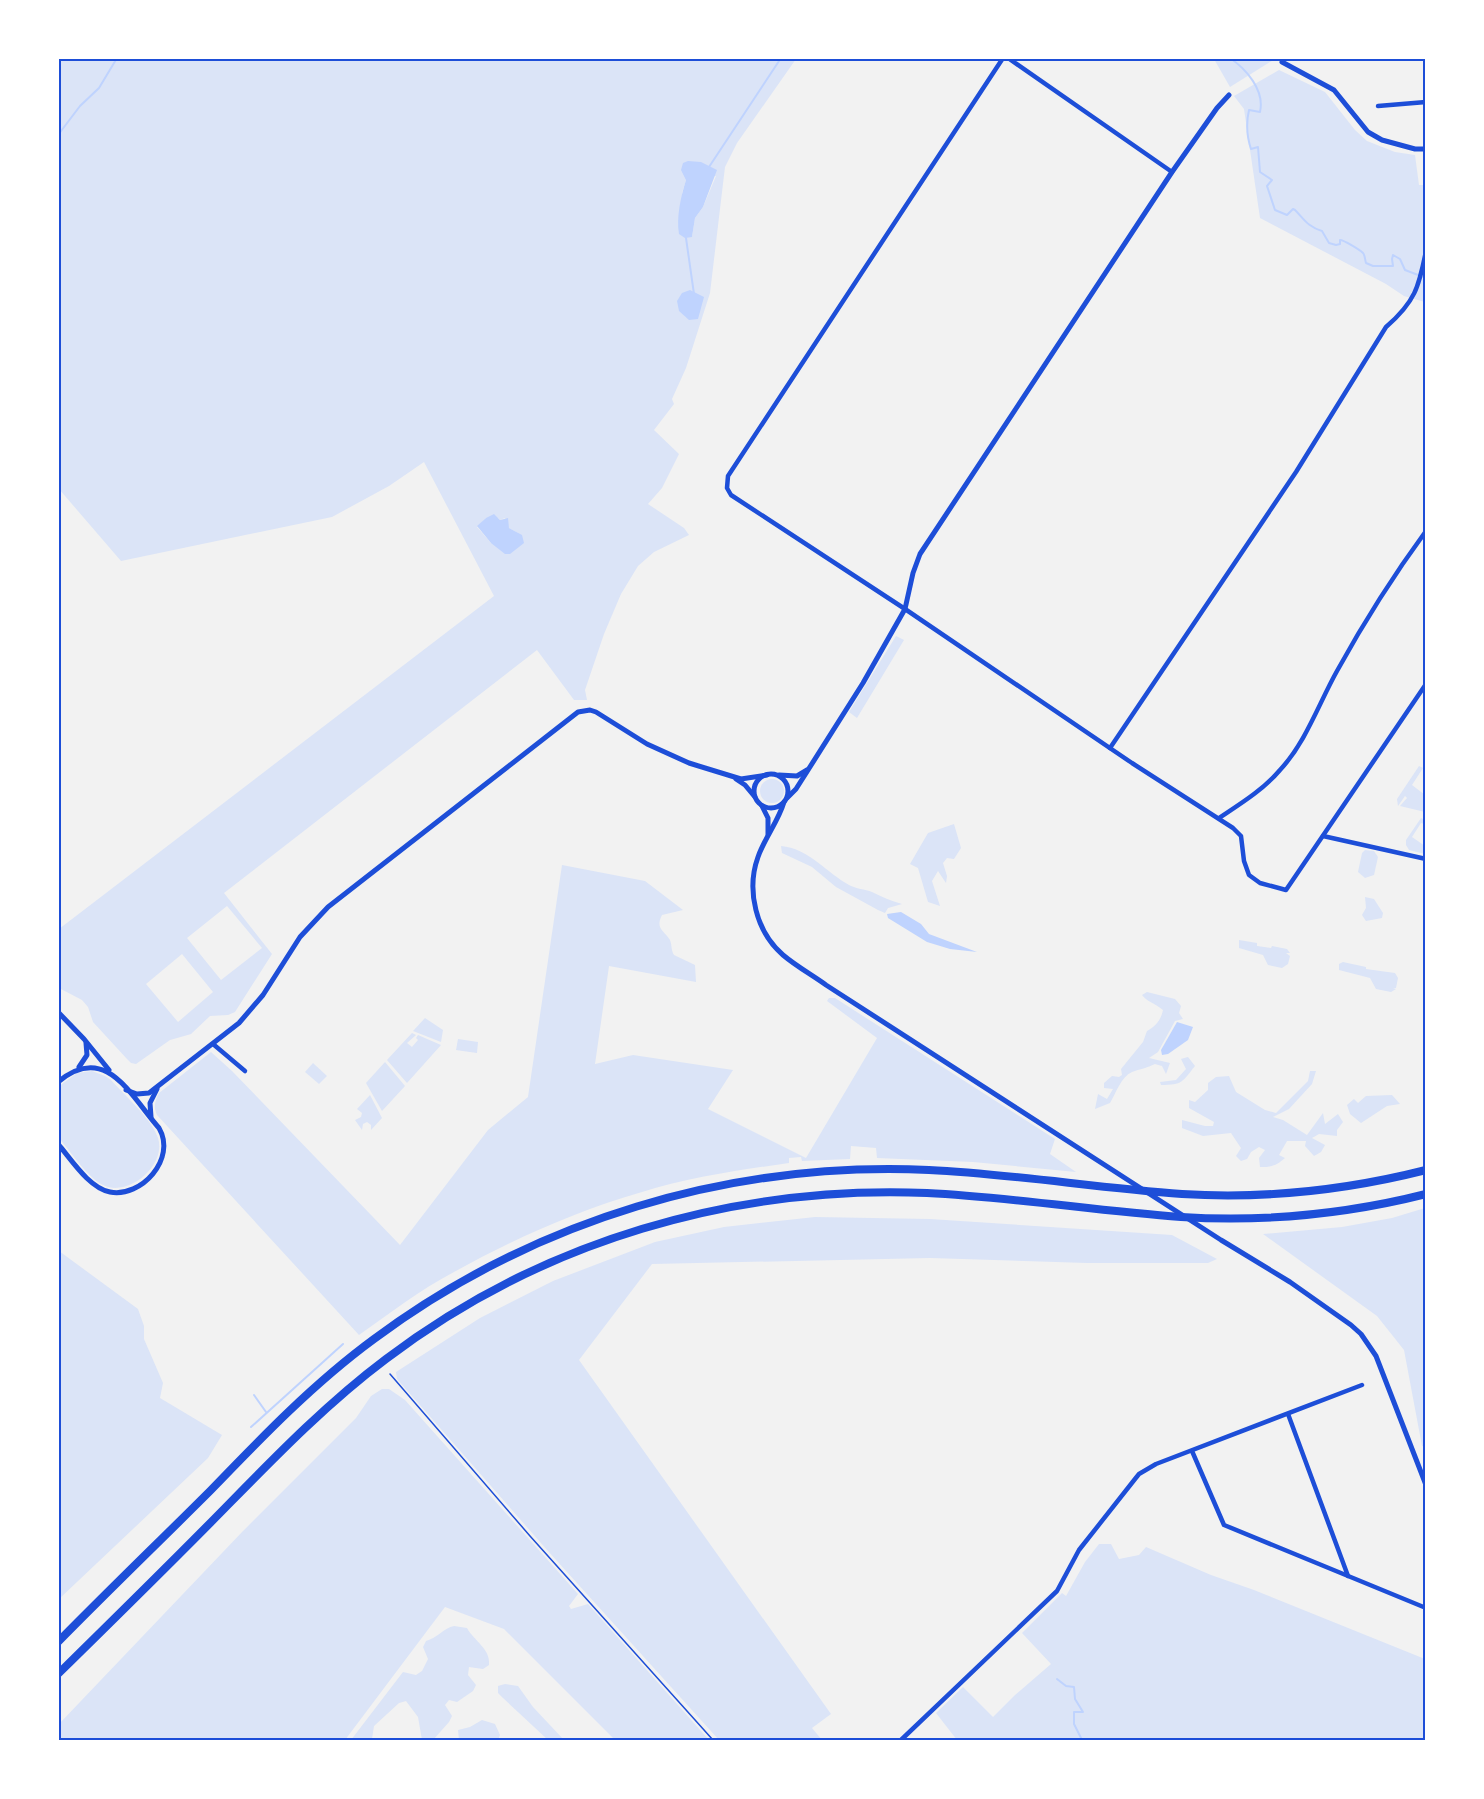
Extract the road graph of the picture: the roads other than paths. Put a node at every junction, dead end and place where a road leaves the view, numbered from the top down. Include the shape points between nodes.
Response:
1 (1005, 58) edge
2 (1282, 62) dead end
3 (1229, 95) dead end
4 (1425, 102) edge
5 (1378, 106) dead end
6 (1425, 149) edge
7 (1172, 172) junction
8 (1425, 251) edge
9 (1425, 531) edge
10 (905, 609) junction
11 (1425, 684) edge
12 (1110, 748) junction
13 (808, 769) junction
14 (766, 775) junction
15 (776, 775) junction
16 (735, 778) junction
17 (757, 800) junction
18 (785, 800) junction
19 (1219, 818) junction
20 (767, 836) junction
21 (1323, 836) junction
22 (1425, 859) edge
23 (58, 1012) edge
24 (84, 1039) junction
25 (213, 1044) junction
26 (76, 1070) junction
27 (245, 1071) dead end
28 (113, 1075) junction
29 (58, 1082) edge
30 (158, 1088) junction
31 (126, 1090) junction
32 (151, 1119) junction
33 (59, 1145) edge
34 (1425, 1170) edge
35 (1425, 1194) edge
36 (1362, 1385) dead end
37 (1288, 1414) junction
38 (1191, 1451) junction
39 (1425, 1485) edge
40 (1348, 1576) junction
41 (1425, 1608) edge
42 (58, 1642) edge
43 (58, 1674) edge
44 (901, 1740) edge

1 - 7 street
1 - 10 street via 728,476 731,495
2 - 6 street via 1334,90 1354,117 1375,136
3 - 7 street
4 - 5 street
7 - 10 street via 920,554
8 - 12 street via 1416,292 1402,314 1386,327 1296,472
9 - 19 street via 1390,581 1282,769
10 - 12 street
10 - 13 street
11 - 21 street
12 - 19 street
13 - 15 street via 797,776
13 - 18 street
14 - 15 street
14 - 16 street
14 - 17 street via 756,784
15 - 18 street via 787,784
16 - 17 street
16 - 25 street via 667,754 596,712 578,712 328,907 300,937 252,1009
17 - 18 street via 771,808
17 - 20 street via 768,818
18 - 20 street
19 - 21 street via 1241,836 1250,875 1286,890
20 - 39 street via 754,871 755,907 766,935 783,955 1351,1325 1369,1345 1385,1376
21 - 22 street
23 - 24 street
24 - 26 street via 87,1055
24 - 28 street
25 - 27 street
25 - 30 street
26 - 28 street via 94,1066
26 - 29 street
28 - 31 street
30 - 31 street via 143,1094
30 - 32 street via 150,1103
31 - 32 street
32 - 33 street via 164,1136 161,1164 134,1188 122,1192 98,1187
34 - 42 highway via 1336,1187 1225,1195 961,1172 842,1169 722,1184 607,1215 563,1231 458,1283 371,1341 252,1448
35 - 43 highway via 1340,1210 1225,1218 926,1193 843,1193 727,1207 614,1237 564,1256 469,1303 385,1359 329,1406
36 - 37 street
37 - 38 street
37 - 40 street
38 - 40 street via 1224,1525
38 - 44 street via 1139,1474 1079,1550 1057,1591
40 - 41 street

